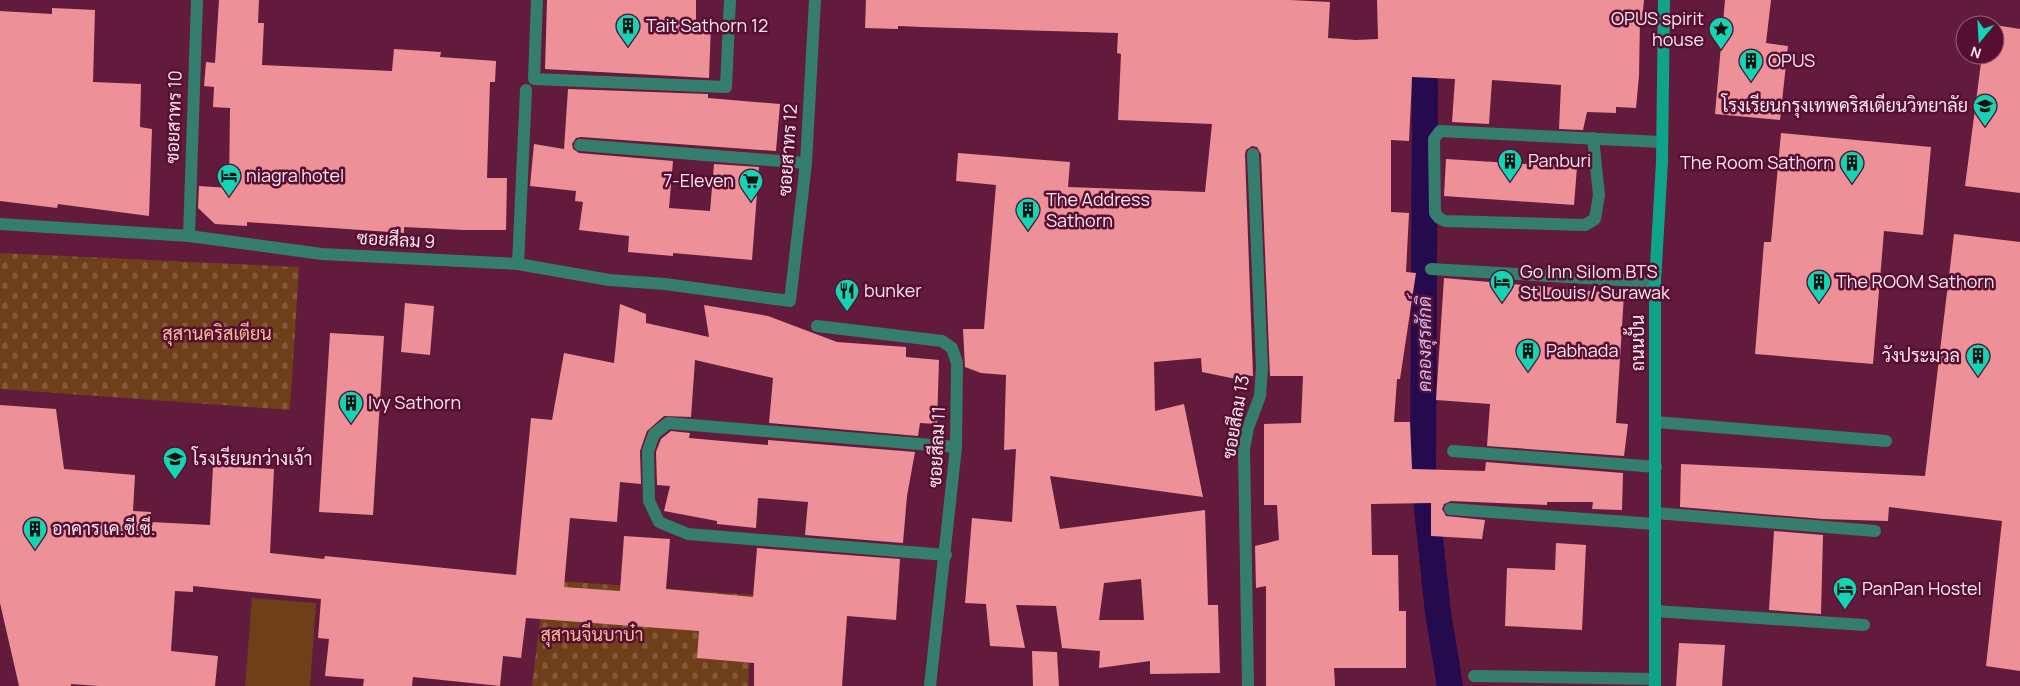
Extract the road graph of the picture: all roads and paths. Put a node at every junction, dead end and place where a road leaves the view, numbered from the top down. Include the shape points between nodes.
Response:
1 (197, 0) edge
2 (537, 0) edge
3 (730, 0) edge
4 (815, 0) edge
5 (1664, 0) edge
6 (526, 90) dead end
7 (1593, 138) junction
8 (1662, 142) junction
9 (580, 145) dead end
10 (1253, 154) dead end
11 (806, 163) junction
12 (0, 224) edge
13 (189, 236) junction
14 (518, 264) junction
15 (1431, 269) dead end
16 (1655, 282) junction
17 (790, 301) joint
18 (817, 326) dead end
19 (1656, 422) junction
20 (1886, 441) dead end
21 (956, 447) junction
22 (1453, 451) dead end
23 (1656, 467) junction
24 (1450, 509) dead end
25 (1655, 519) junction
26 (1875, 531) dead end
27 (946, 555) junction
28 (1655, 610) junction
29 (1864, 625) dead end
30 (1474, 676) dead end
31 (1655, 682) edge
32 (930, 686) edge
33 (1248, 686) edge

1 - 13 street, ซอยสาทร 10
2 - 3 street via 534,79 726,87
4 - 11 street, ซอยสาทร 12
5 - 8 street, ถนนปั้น
6 - 14 street
7 - 7 street via 1440,132 1434,139 1435,213 1445,222 1586,225 1595,219 1600,194
7 - 8 street
8 - 16 street, ถนนปั้น
9 - 11 street
10 - 33 street, ซอยสีลม 13 via 1262,368 1260,396 1244,449
11 - 17 street, ซอยสาทร 12
12 - 13 street, ซอยสีลม 9
13 - 14 street, ซอยสีลม 9 via 322,254
14 - 17 street, ซอยสีลม 9 via 609,280
15 - 16 street
16 - 19 street, ถนนปั้น
18 - 21 street, ซอยสีลม 11 via 942,341 952,348 957,363
19 - 20 street
19 - 23 street, ถนนปั้น
21 - 27 street, ซอยสีลม 11
21 - 27 street via 668,423 654,434 648,451 652,508 659,522 688,534
22 - 23 street
23 - 25 street, ถนนปั้น
24 - 25 street
25 - 26 street
25 - 28 street, ถนนปั้น
27 - 32 street, ซอยสีลม 11
28 - 29 street
28 - 31 street, ถนนปั้น
30 - 31 street

